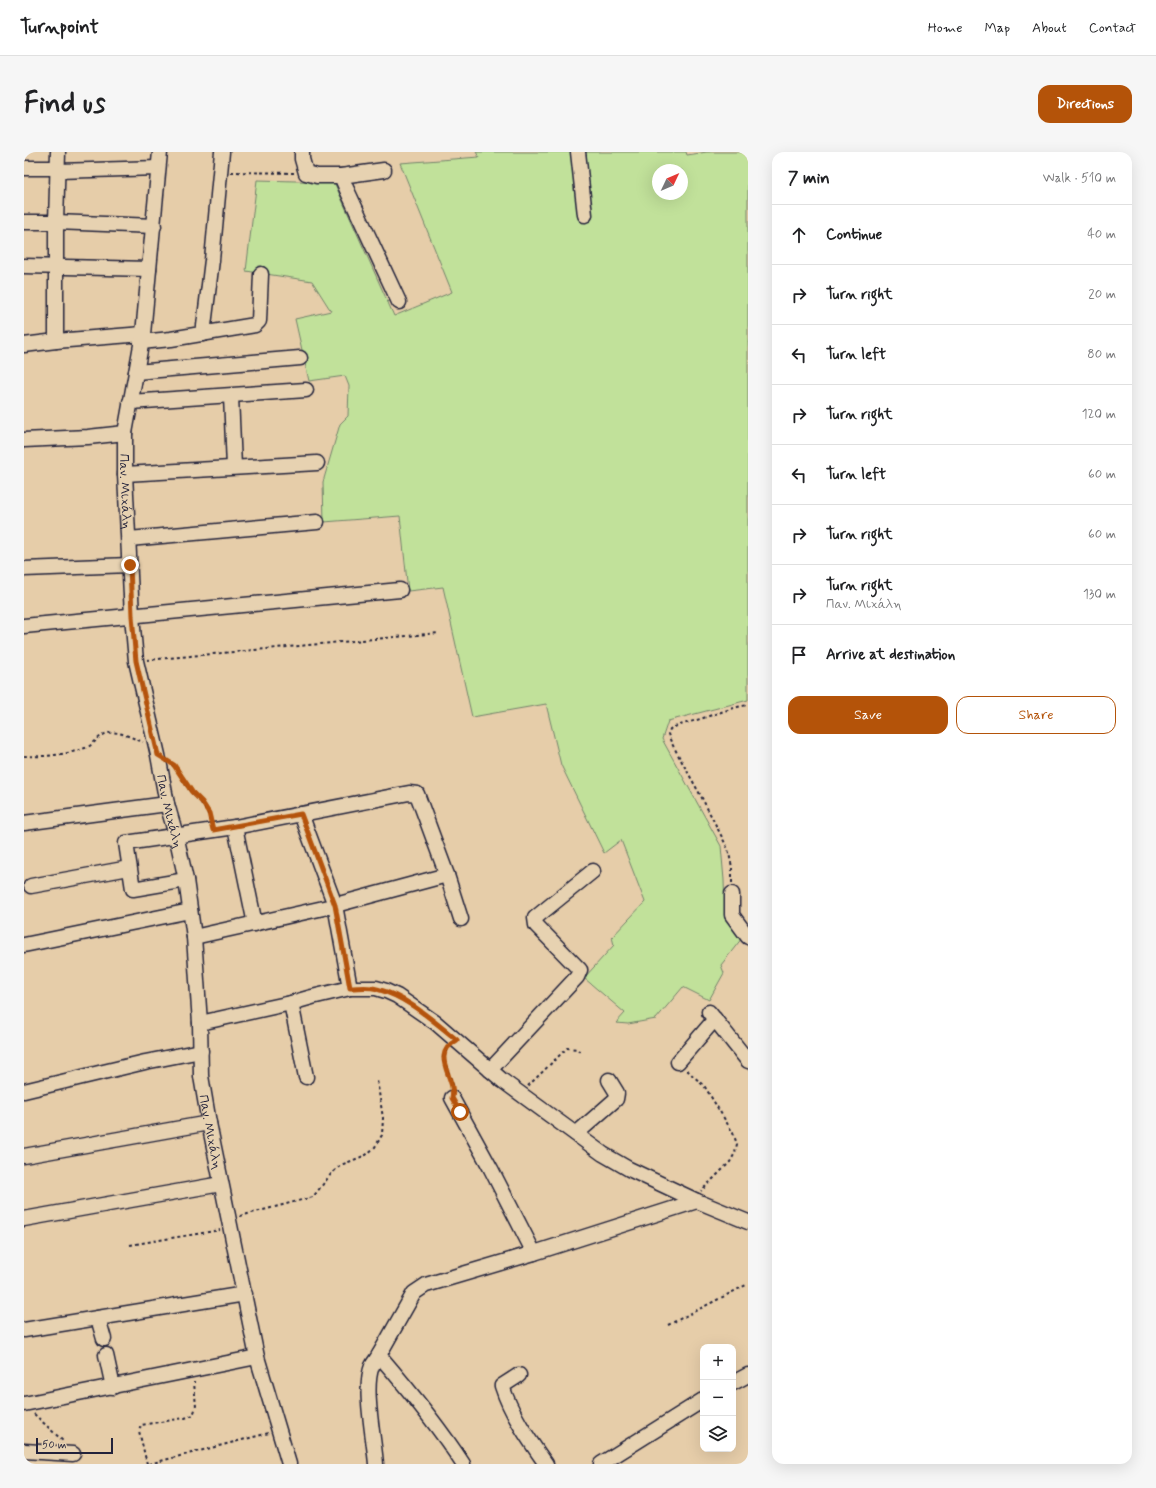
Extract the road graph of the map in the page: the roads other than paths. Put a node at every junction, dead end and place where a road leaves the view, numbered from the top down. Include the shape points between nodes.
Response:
1 (58, 152) edge
2 (160, 152) edge
3 (222, 152) edge
4 (302, 152) edge
5 (578, 152) edge
6 (24, 168) edge
7 (158, 168) junction
8 (58, 170) junction
9 (384, 170) dead end
10 (342, 176) junction
11 (585, 215) dead end
12 (24, 222) edge
13 (56, 222) junction
14 (154, 226) junction
15 (24, 266) edge
16 (57, 267) junction
17 (149, 269) junction
18 (261, 274) dead end
19 (399, 302) dead end
20 (203, 334) junction
21 (142, 338) junction
22 (56, 341) junction
23 (24, 345) edge
24 (300, 358) dead end
25 (136, 372) junction
26 (306, 390) dead end
27 (231, 396) junction
28 (130, 402) junction
29 (125, 434) junction
30 (24, 440) edge
31 (317, 463) dead end
32 (234, 468) junction
33 (125, 474) junction
34 (317, 522) dead end
35 (129, 539) junction
36 (130, 565) junction
37 (24, 569) edge
38 (400, 590) dead end
39 (132, 616) junction
40 (24, 626) edge
41 (167, 804) junction
42 (301, 814) junction
43 (24, 823) edge
44 (235, 827) junction
45 (176, 835) junction
46 (129, 868) junction
47 (594, 871) dead end
48 (447, 875) junction
49 (186, 880) junction
50 (31, 886) dead end
51 (732, 894) road end
52 (335, 905) junction
53 (190, 911) junction
54 (461, 919) dead end
55 (255, 924) junction
56 (748, 936) edge
57 (194, 937) junction
58 (24, 945) edge
59 (350, 988) junction
60 (291, 1003) junction
61 (200, 1023) junction
62 (201, 1051) junction
63 (748, 1061) edge
64 (678, 1062) road end
65 (490, 1070) junction
66 (306, 1077) dead end
67 (609, 1080) dead end
68 (24, 1091) edge
69 (452, 1098) road end
70 (209, 1123) junction
71 (576, 1134) junction
72 (24, 1156) edge
73 (221, 1184) junction
74 (695, 1200) junction
75 (746, 1218) edge
76 (24, 1220) edge
77 (534, 1253) junction
78 (245, 1294) junction
79 (98, 1318) junction
80 (24, 1330) edge
81 (104, 1339) dead end
82 (106, 1355) dead end
83 (379, 1355) junction
84 (257, 1356) junction
85 (519, 1375) dead end
86 (748, 1375) edge
87 (736, 1382) edge
88 (113, 1387) junction
89 (700, 1402) edge
90 (25, 1404) edge
91 (24, 1451) edge
92 (73, 1454) road end
93 (290, 1464) edge
94 (376, 1464) edge
95 (463, 1464) edge
96 (546, 1464) edge
97 (601, 1464) edge

1 - 8 street
2 - 7 street, Παν. Μιχάλη
3 - 20 street
4 - 10 street via 306,173 317,176
5 - 11 street
6 - 8 street
7 - 8 street
7 - 14 street, Παν. Μιχάλη
8 - 13 street
9 - 10 street
10 - 19 street
12 - 13 street
13 - 14 street
13 - 16 street
14 - 17 street, Παν. Μιχάλη
15 - 16 street
16 - 17 street
16 - 22 street
17 - 21 street, Παν. Μιχάλη
18 - 20 street via 259,321 254,325
20 - 21 street via 171,339
21 - 22 street
21 - 25 street, Παν. Μιχάλη
22 - 23 street
24 - 25 street
25 - 28 street, Παν. Μιχάλη
26 - 27 street
27 - 28 street
27 - 32 street
28 - 29 street, Παν. Μιχάλη
29 - 30 street
29 - 33 street, Παν. Μιχάλη
31 - 32 street
32 - 33 street
33 - 35 street, Παν. Μιχάλη
34 - 35 street
35 - 36 street, Παν. Μιχάλη
36 - 37 street
36 - 39 street, Παν. Μιχάλη
38 - 39 street
39 - 40 street
39 - 41 street, Παν. Μιχάλη via 136,661
41 - 43 street
41 - 45 street, Παν. Μιχάλη
42 - 44 street
42 - 48 street via 409,793 417,794
42 - 52 street
44 - 45 street
44 - 55 street
45 - 46 street via 126,843
45 - 49 street, Παν. Μιχάλη
46 - 49 street via 133,889
46 - 50 street
47 - 65 street via 535,918 536,925 580,970 577,977
48 - 52 street
48 - 54 street
49 - 53 street, Παν. Μιχάλη
51 - 56 street via 732,915
52 - 55 street
52 - 59 street
53 - 57 street, Παν. Μιχάλη
53 - 58 street
55 - 57 street
57 - 61 street, Παν. Μιχάλη
59 - 60 street
59 - 65 street via 376,988 398,996 436,1023
60 - 61 street
60 - 66 street
61 - 62 street, Παν. Μιχάλη
62 - 68 street
62 - 70 street, Παν. Μιχάλη via 201,1076
63 - 64 street via 712,1015
65 - 71 street
67 - 71 street via 618,1093 616,1098
69 - 77 street via 495,1175
70 - 72 street
70 - 73 street, Παν. Μιχάλη
71 - 74 street via 629,1169
73 - 76 street
73 - 78 street, Παν. Μιχάλη
74 - 75 street
74 - 77 street
77 - 83 street via 426,1285 414,1293
78 - 79 street
78 - 84 street, Παν. Μιχάλη
79 - 80 street
79 - 81 street
82 - 88 street
83 - 94 street via 372,1366 369,1403
83 - 95 street via 444,1435
84 - 88 street
84 - 93 street, Παν. Μιχάλη
85 - 96 street via 502,1386 527,1437
86 - 87 street
88 - 90 street
89 - 97 street
91 - 92 street

